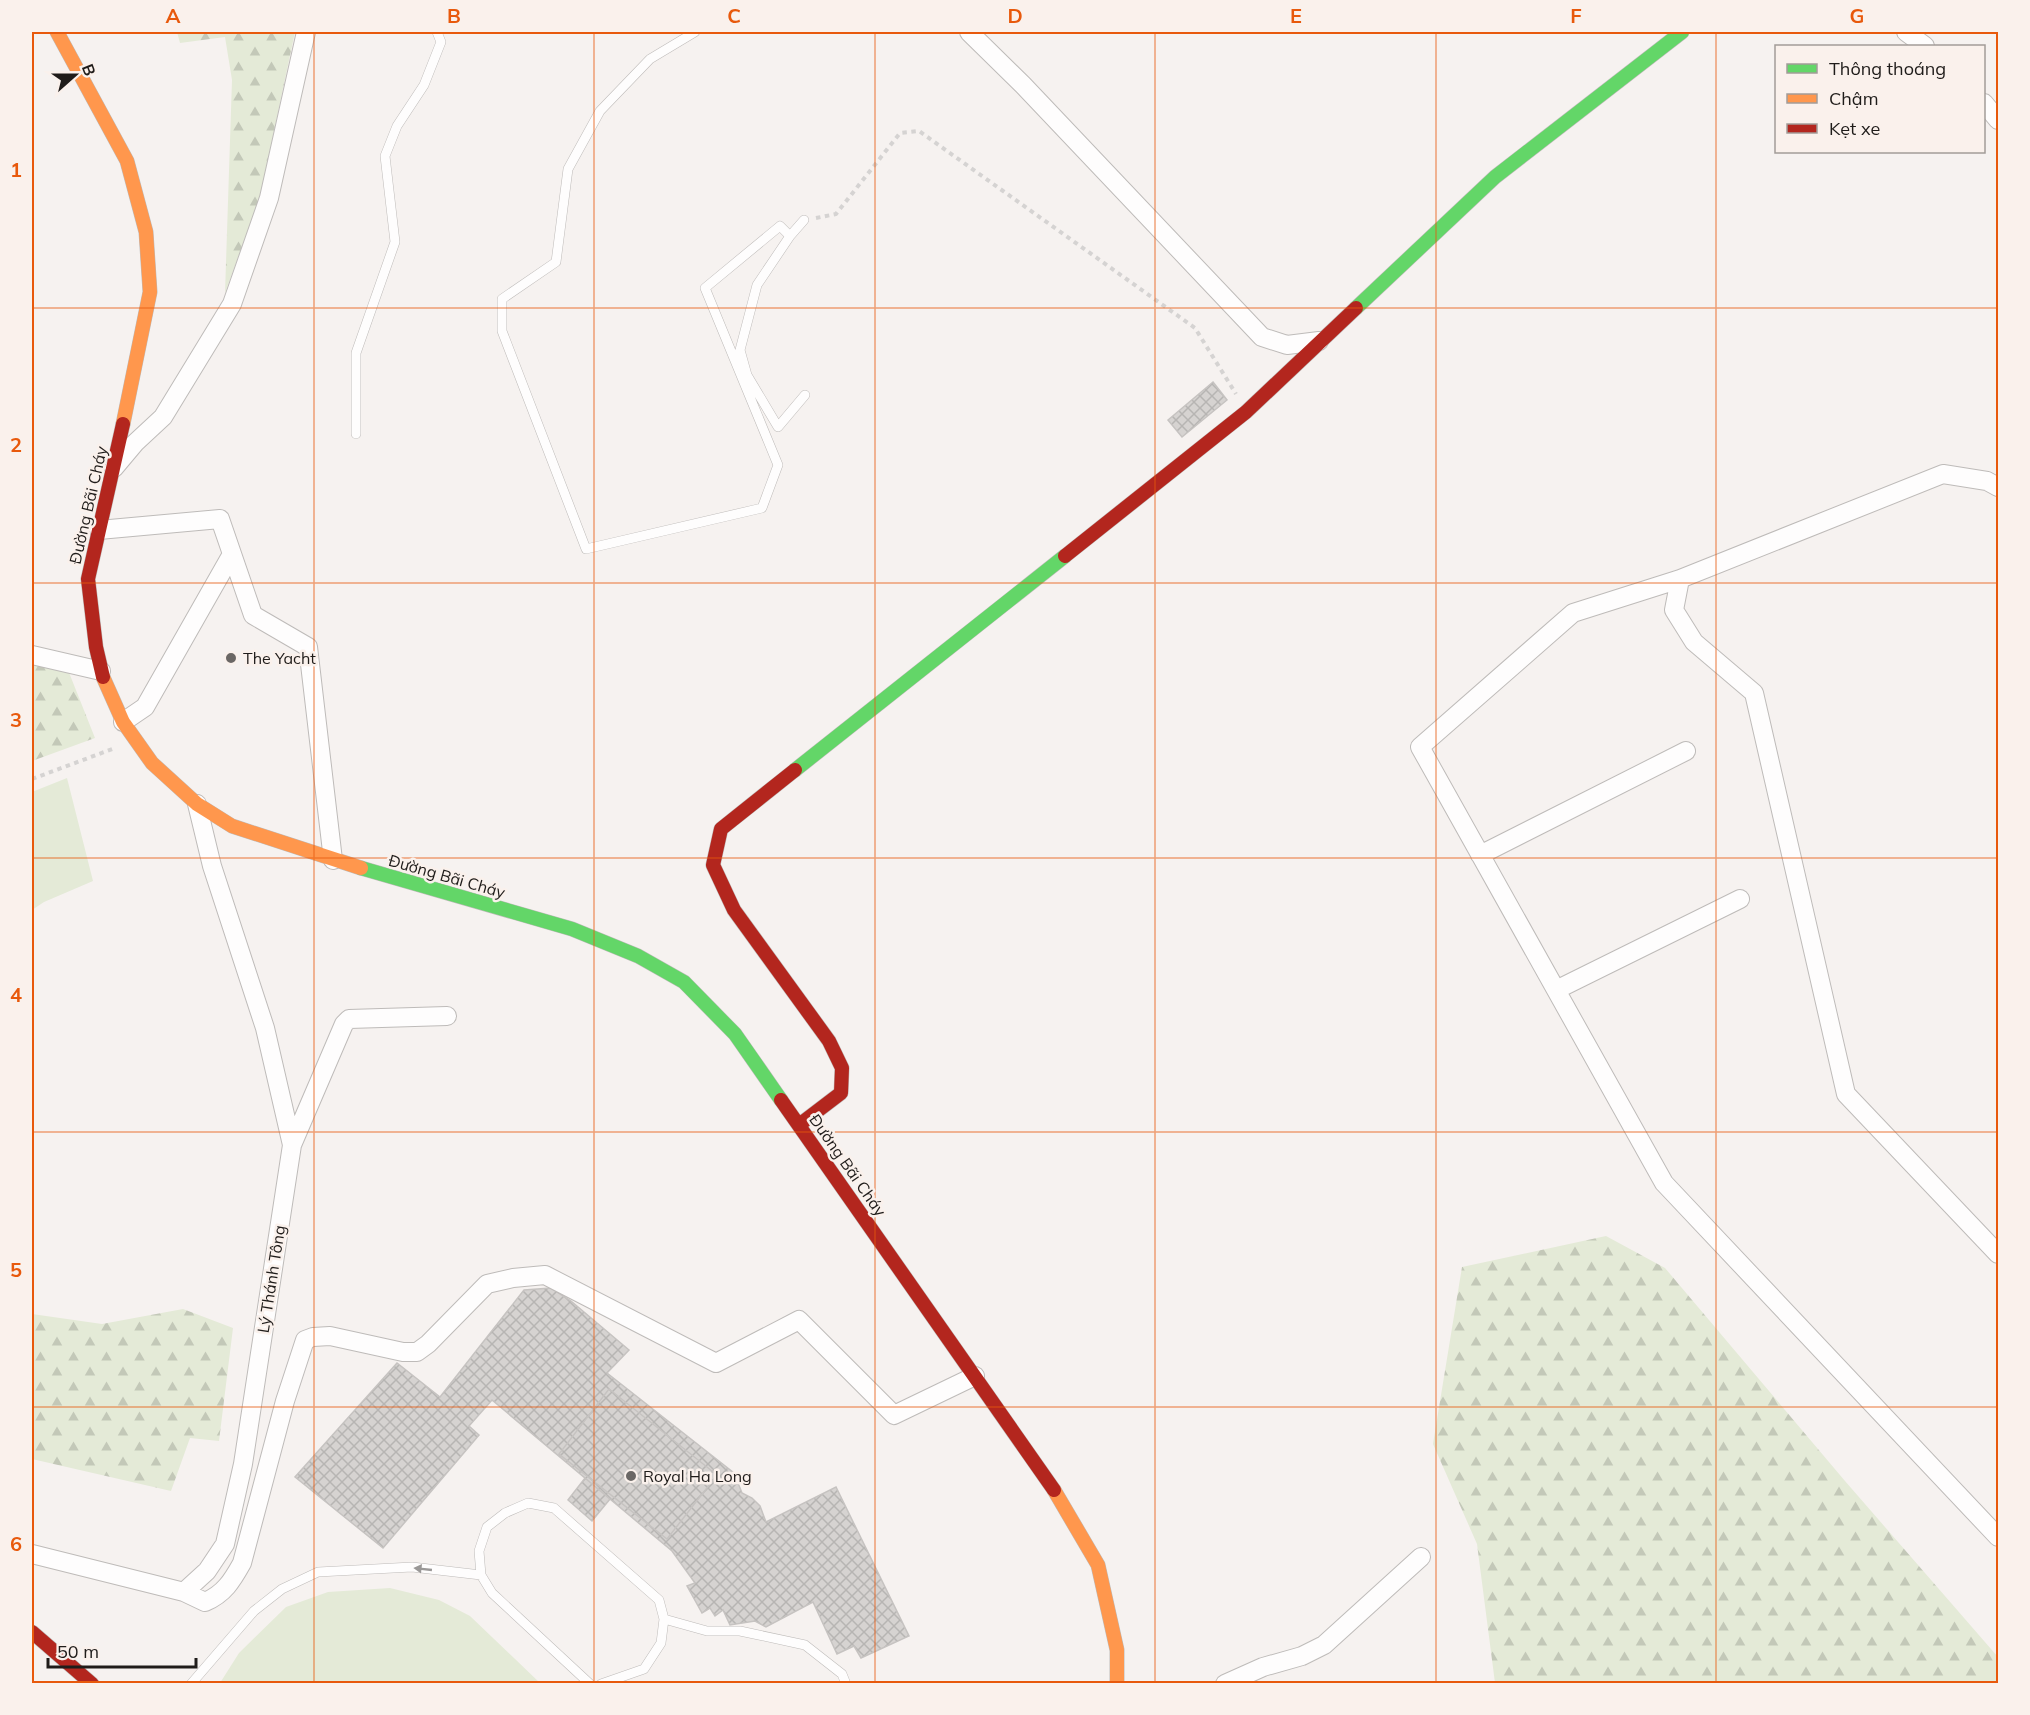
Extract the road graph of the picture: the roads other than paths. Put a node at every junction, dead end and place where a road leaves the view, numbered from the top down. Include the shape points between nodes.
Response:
1 (57, 32) edge
2 (306, 32) edge
3 (437, 32) edge
4 (695, 32) edge
5 (969, 32) edge
6 (1682, 32) edge
7 (1906, 32) edge
8 (1924, 45) edge
9 (1985, 106) edge
10 (1998, 120) edge
11 (804, 220) road end
12 (790, 236) junction
13 (1319, 341) junction
14 (805, 395) dead end
15 (778, 427) junction
16 (356, 434) dead end
17 (770, 446) junction
18 (113, 470) junction
19 (1998, 487) edge
20 (99, 530) junction
21 (232, 554) junction
22 (1680, 579) junction
23 (32, 655) edge
24 (101, 671) junction
25 (123, 722) junction
26 (1686, 751) dead end
27 (197, 804) junction
28 (1480, 855) junction
29 (333, 860) junction
30 (1740, 899) dead end
31 (1556, 990) junction
32 (447, 1016) dead end
33 (799, 1125) junction
34 (292, 1145) junction
35 (1998, 1254) edge
36 (975, 1376) junction
37 (1998, 1538) edge
38 (32, 1554) edge
39 (1421, 1557) dead end
40 (481, 1575) junction
41 (184, 1592) junction
42 (664, 1619) junction
43 (32, 1632) edge
44 (92, 1683) edge
45 (192, 1683) edge
46 (590, 1683) edge
47 (601, 1683) edge
48 (846, 1683) edge
49 (1117, 1683) edge
50 (1225, 1683) edge

1 - 18 main road, Đường Bãi Cháy via 127,161 146,232 150,292
2 - 18 street via 269,198 232,304 163,417
3 - 16 lane via 441,42 424,85 397,126 385,156 395,242 356,353
4 - 17 lane via 650,58 600,111 567,169 556,262 502,299 502,331 586,549 762,508 778,465
5 - 13 street via 1262,337 1287,345
6 - 13 main road via 1495,177
7 - 8 street
9 - 10 street
11 - 12 lane
12 - 15 lane via 757,285 740,350 747,375
12 - 17 lane via 780,226 705,288
13 - 33 main road via 1246,412 721,829 713,865 734,910 829,1041 842,1068 841,1093
14 - 15 lane
15 - 17 lane
18 - 20 main road, Đường Bãi Cháy
19 - 22 street via 1987,481 1943,474
20 - 21 street via 220,519
20 - 24 main road, Đường Bãi Cháy via 88,579
21 - 25 street via 145,707
21 - 29 street via 253,615 308,647
22 - 28 street via 1573,613 1419,747
22 - 35 street via 1674,610 1694,642 1754,693 1846,1094
23 - 24 street
24 - 25 main road, Đường Bãi Cháy
25 - 27 main road, Đường Bãi Cháy via 152,763
26 - 28 street
27 - 29 main road, Đường Bãi Cháy via 232,826
27 - 34 street, Lý Thánh Tông via 212,866 265,1028
28 - 31 street
29 - 33 main road, Đường Bãi Cháy via 572,929 638,956 684,982 735,1034
30 - 31 street
31 - 37 street via 1664,1183
32 - 34 street via 349,1019
33 - 36 main road, Đường Bãi Cháy
34 - 41 street, Lý Thánh Tông via 243,1464 225,1544 207,1571
36 - 41 street via 894,1415 799,1320 716,1363 545,1275 487,1284 417,1352 330,1336 305,1340 242,1563 217,1597 205,1602
36 - 49 main road, Đường Bãi Cháy via 1056,1494 1098,1564 1117,1650
38 - 41 street
39 - 50 street via 1324,1645
40 - 42 lane via 479,1551 488,1527 505,1513 528,1503 554,1508 659,1600
40 -> 45 lane via 412,1568 318,1572 282,1589 254,1611
40 - 46 lane via 492,1593
42 - 47 lane via 661,1643 644,1669
42 - 48 lane via 707,1631 740,1631 805,1645 842,1674
43 - 44 main road

